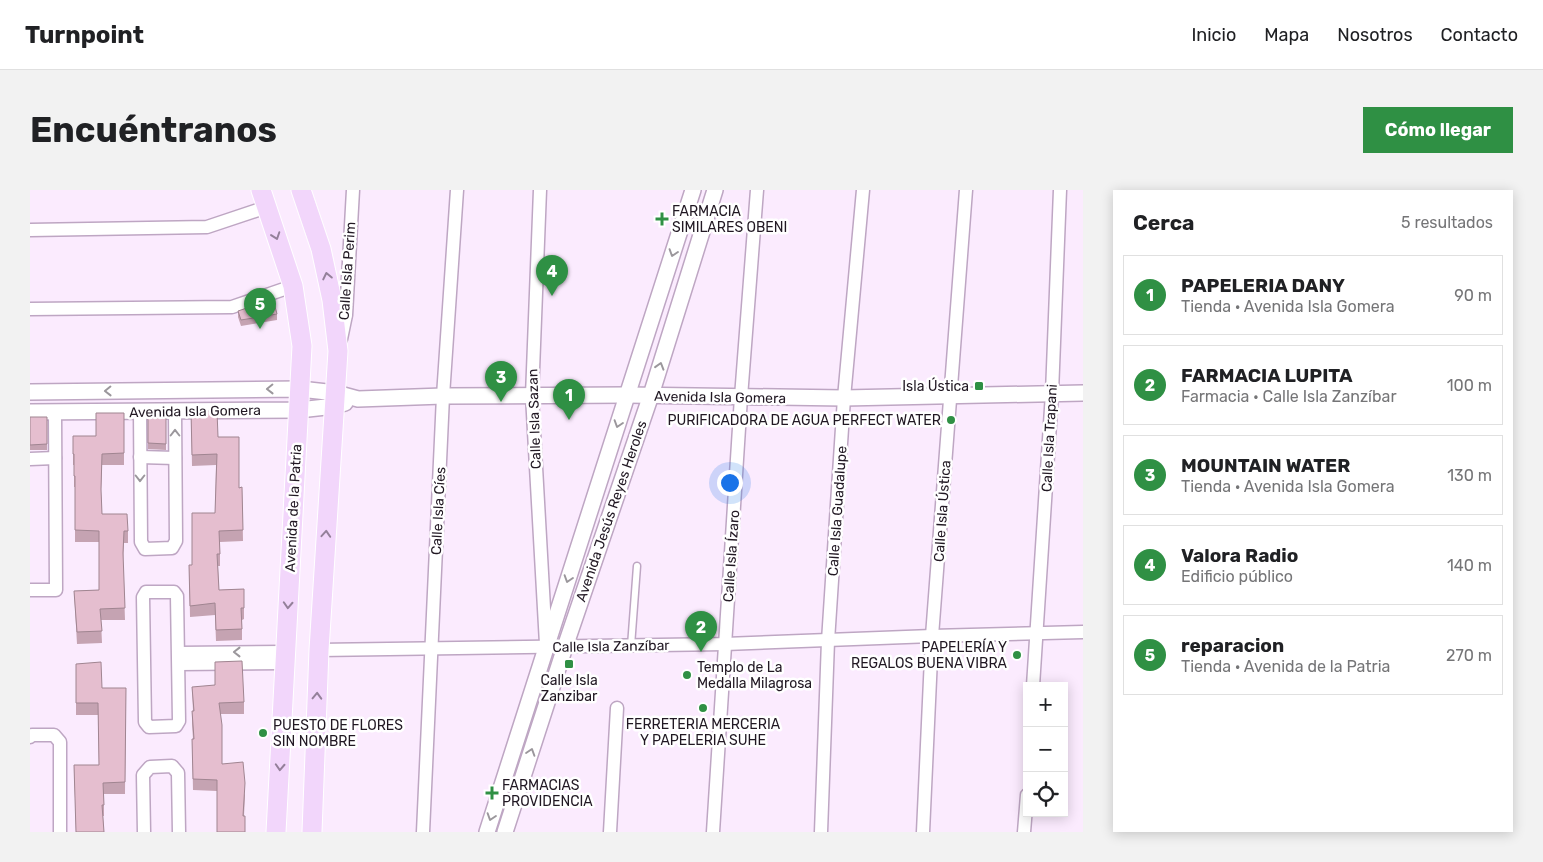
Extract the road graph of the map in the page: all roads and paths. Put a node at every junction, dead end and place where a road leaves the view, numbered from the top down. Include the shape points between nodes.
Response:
1 (301, 190) edge
2 (353, 190) edge
3 (457, 190) edge
4 (540, 190) edge
5 (694, 190) edge
6 (715, 190) edge
7 (757, 190) edge
8 (863, 190) edge
9 (966, 190) edge
10 (1060, 190) edge
11 (264, 199) edge
12 (30, 230) edge
13 (293, 286) junction
14 (30, 309) edge
15 (338, 351) junction
16 (300, 389) junction
17 (30, 392) edge
18 (1052, 393) junction
19 (1083, 393) edge
20 (627, 395) junction
21 (651, 395) junction
22 (443, 396) junction
23 (532, 396) junction
24 (950, 396) junction
25 (741, 397) junction
26 (844, 398) junction
27 (335, 400) junction
28 (299, 410) junction
29 (140, 411) junction
30 (175, 411) junction
31 (30, 412) edge
32 (55, 412) junction
33 (140, 457) junction
34 (55, 458) junction
35 (175, 458) junction
36 (30, 459) edge
37 (637, 566) dead end
38 (30, 590) edge
39 (1083, 632) edge
40 (1037, 634) junction
41 (932, 636) junction
42 (828, 641) junction
43 (725, 644) junction
44 (631, 646) junction
45 (546, 647) junction
46 (565, 647) junction
47 (431, 649) junction
48 (319, 650) junction
49 (285, 657) junction
50 (179, 658) junction
51 (1033, 682) edge
52 (617, 708) dead end
53 (30, 737) edge
54 (1025, 817) edge
55 (60, 832) edge
56 (144, 832) edge
57 (179, 832) edge
58 (276, 832) edge
59 (312, 832) edge
60 (423, 832) edge
61 (487, 832) edge
62 (505, 832) edge
63 (610, 832) edge
64 (713, 832) edge
65 (822, 832) edge
66 (923, 832) edge
67 (1024, 832) edge

15 -> 1 main road via 321,248
2 - 15 street, Calle Isla Perim via 346,315
3 - 22 street, Calle Isla Cíes
4 - 23 street, Calle Isla Sazan
5 -> 20 street, Avenida Jesús Reyes Heroles
21 -> 6 street, Avenida Jesús Reyes Heroles
7 - 25 street, Calle Isla Ízaro
8 - 26 street, Calle Isla Guadalupe
9 - 24 street, Calle Isla Ústica
10 - 18 street, Calle Isla Trapani
11 - 12 street via 207,227
11 -> 13 main road, Avenida de la Patria
13 - 14 street via 232,306
13 - 16 main road, Avenida de la Patria via 302,346
15 - 27 main road
16 -> 17 street, Avenida Isla Gomera
16 - 27 street, Avenida Isla Gomera
16 - 28 main road, Avenida de la Patria
18 - 19 street, Avenida Isla Gomera
18 - 24 street, Avenida Isla Gomera
18 - 40 street, Calle Isla Trapani
20 - 21 street, Avenida Isla Gomera
20 - 23 street, Avenida Isla Gomera
20 -> 45 street, Avenida Jesús Reyes Heroles
21 - 25 street, Avenida Isla Gomera
21 - 46 street, Avenida Jesús Reyes Heroles
22 - 23 street, Avenida Isla Gomera
22 - 27 street, Avenida Isla Gomera
22 - 47 street, Calle Isla Cíes
23 - 45 street, Calle Isla Sazan
24 - 26 street, Avenida Isla Gomera
24 - 41 street, Calle Isla Ústica
25 - 26 street, Avenida Isla Gomera
25 - 43 street, Calle Isla Ízaro
26 - 42 street, Calle Isla Guadalupe
27 - 28 street, Avenida Isla Gomera
48 -> 27 main road
28 - 30 street, Avenida Isla Gomera
28 -> 49 main road, Avenida de la Patria
29 - 30 street, Avenida Isla Gomera
29 - 32 street, Avenida Isla Gomera
29 - 33 street
35 -> 30 street
31 - 32 street, Avenida Isla Gomera
32 - 34 street
33 - 35 street
33 -> 35 street via 141,542 145,549 172,548 176,541
34 - 36 street
34 - 38 street via 56,590
37 - 44 lane
39 - 40 street, Calle Isla Zanzíbar
40 - 41 street, Calle Isla Zanzíbar
40 - 51 street, Calle Isla Trapani
41 - 42 street, Calle Isla Zanzíbar
41 - 66 street, Calle Isla Ústica
42 - 43 street, Calle Isla Zanzíbar
42 - 65 street, Calle Isla Guadalupe
43 - 44 street, Calle Isla Zanzíbar
43 - 64 street, Calle Isla Ízaro
44 - 46 street, Calle Isla Zanzíbar
45 - 46 street, Calle Isla Zanzíbar
45 - 47 street, Calle Isla Zanzíbar
45 -> 61 street, Avenida Jesús Reyes Heroles
62 -> 46 street, Avenida Jesús Reyes Heroles
47 - 48 street, Calle Isla Zanzíbar
47 - 60 street, Calle Isla Cíes
59 -> 48 main road
49 - 50 street
49 -> 58 main road, Avenida de la Patria
50 - 50 street via 179,721 176,726 149,726 145,722 143,597 146,592 174,592 178,596
52 - 63 street
53 - 55 street via 54,735 60,742
54 - 67 street
56 - 57 street via 143,775 150,767 172,766 178,773

